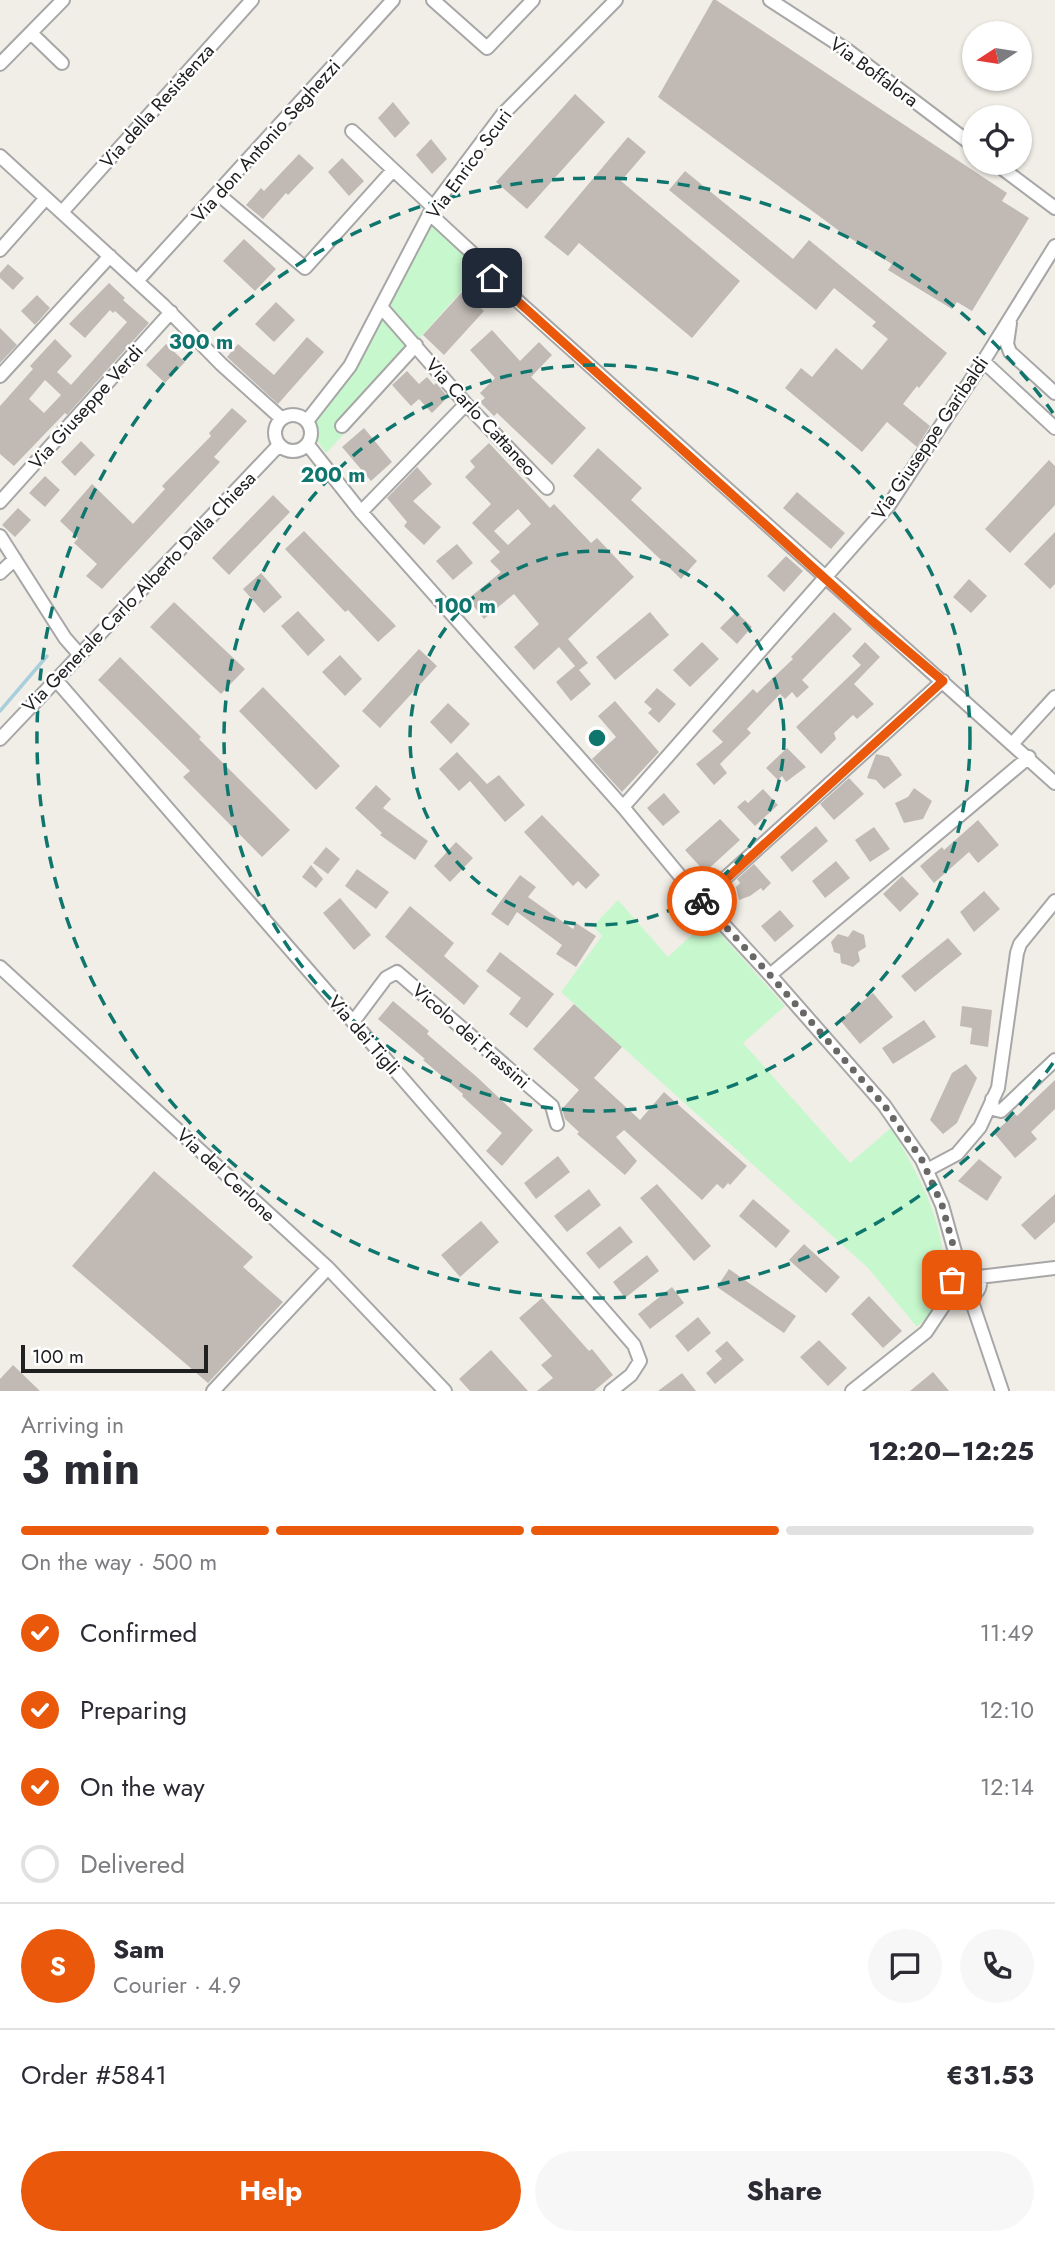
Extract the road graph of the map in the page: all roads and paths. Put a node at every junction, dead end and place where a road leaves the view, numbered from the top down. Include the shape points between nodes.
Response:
1 (63, 0) edge
2 (252, 0) edge
3 (393, 0) edge
4 (433, 0) edge
5 (533, 0) edge
6 (616, 0) edge
7 (770, 0) edge
8 (31, 33) junction
9 (62, 63) dead end
10 (0, 64) edge
11 (352, 131) dead end
12 (962, 137) edge
13 (0, 156) edge
14 (393, 170) junction
15 (1011, 175) edge
16 (218, 194) junction
17 (46, 198) junction
18 (1055, 208) edge
19 (432, 211) junction
20 (62, 212) junction
21 (1055, 246) edge
22 (0, 250) edge
23 (110, 256) junction
24 (484, 264) dead end
25 (492, 278) dead end
26 (137, 281) junction
27 (382, 308) junction
28 (171, 312) junction
29 (1011, 314) junction
30 (416, 345) junction
31 (983, 361) junction
32 (0, 376) edge
33 (1055, 393) edge
34 (467, 404) junction
35 (282, 419) junction
36 (307, 422) junction
37 (342, 426) dead end
38 (1055, 428) edge
39 (279, 445) junction
40 (308, 445) junction
41 (547, 488) dead end
42 (0, 502) edge
43 (361, 512) junction
44 (0, 536) edge
45 (15, 559) junction
46 (0, 573) edge
47 (824, 577) junction
48 (79, 654) junction
49 (55, 680) junction
50 (943, 681) junction
51 (1055, 697) edge
52 (0, 739) edge
53 (1013, 743) junction
54 (1029, 757) junction
55 (1055, 783) edge
56 (623, 807) junction
57 (701, 900) junction
58 (1055, 901) edge
59 (0, 967) edge
60 (770, 975) junction
61 (353, 1022) junction
62 (1055, 1060) edge
63 (992, 1099) junction
64 (557, 1124) dead end
65 (927, 1170) junction
66 (328, 1268) junction
67 (1055, 1268) edge
68 (960, 1270) junction
69 (979, 1278) junction
70 (954, 1290) junction
71 (970, 1296) junction
72 (213, 1391) edge
73 (444, 1391) edge
74 (611, 1391) edge
75 (852, 1391) edge
76 (1002, 1391) edge

1 - 8 street
2 - 20 street, Via della Resistenza
3 - 16 street, Via don Antonio Seghezzi
4 - 5 street via 487,48
6 - 19 street, Via Enrico Scuri via 502,115
7 - 12 street, Via Boffalora
8 - 9 street
8 - 10 street
11 - 14 street
13 - 17 street
14 - 16 street via 305,268
14 - 19 street
15 - 18 street
16 - 26 street, Via don Antonio Seghezzi
17 - 20 street
17 - 22 street
19 - 24 street
19 - 27 street, Via Enrico Scuri
20 - 23 street
21 - 29 street, Via Giuseppe Garibaldi
23 - 26 street
23 - 32 street
25 - 47 street
26 - 28 street
27 - 30 street, Via Carlo Cattaneo
27 - 36 street, Via Enrico Scuri via 350,366
28 - 35 street
28 - 42 street, Via Giuseppe Verdi
29 - 31 street, Via Giuseppe Garibaldi
29 - 33 street via 1010,352
30 - 34 street, Via Carlo Cattaneo
30 - 37 street, Via Carlo Cattaneo
31 - 38 street
31 - 47 street, Via Giuseppe Garibaldi via 889,505
34 - 41 street, Via Carlo Cattaneo
34 - 43 street
35 - 36 street via 290,415
35 - 39 street via 276,429
36 - 40 street via 312,432
39 - 40 street via 291,451
39 - 48 street, Via Generale Carlo Alberto Dalla Chiesa
40 - 43 street
43 - 56 street
44 - 45 street
45 - 46 street
45 - 48 street
47 - 50 street
47 - 56 street, Via Giuseppe Garibaldi
48 - 49 street, Via Generale Carlo Alberto Dalla Chiesa
49 - 52 street, Via Generale Carlo Alberto Dalla Chiesa
49 - 61 street, Via dei Tigli
50 - 53 street
50 - 57 street
51 - 53 street
53 - 54 street
54 - 55 street
54 - 60 street
56 - 57 street
57 - 60 street
58 - 63 street via 1017,953 1003,1062
59 - 66 street, Via del Cerlone
60 - 65 street via 884,1105
61 - 64 street, Vicolo dei Frassini via 386,978 397,972 552,1106
61 - 74 street, Via dei Tigli via 634,1345 640,1361
62 - 63 street via 1001,1111 993,1109
63 - 65 street via 980,1127 957,1154
65 - 68 street
66 - 72 street
66 - 73 street, Via del Cerlone
67 - 69 street
68 - 69 street via 972,1270
68 - 70 street via 952,1280
69 - 71 street via 979,1287
70 - 71 street
70 - 75 street via 926,1332
71 - 76 street

